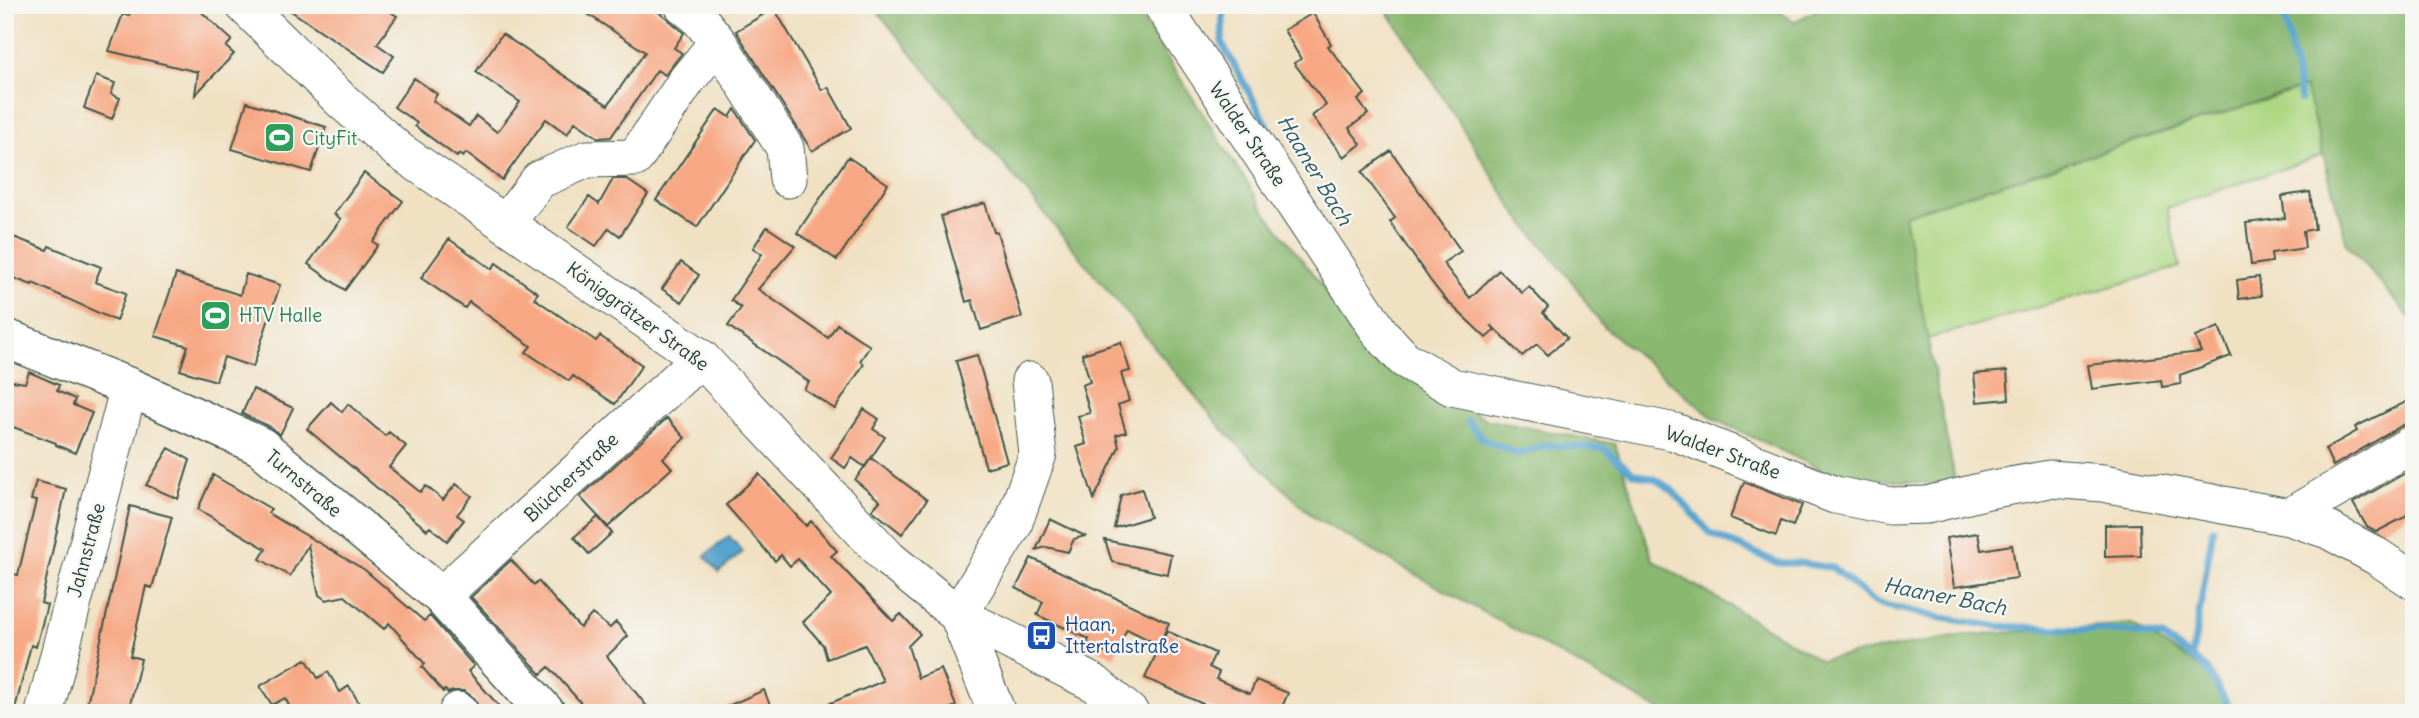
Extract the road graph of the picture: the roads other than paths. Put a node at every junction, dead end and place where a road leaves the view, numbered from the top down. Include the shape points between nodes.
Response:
1 (244, 5) edge
2 (683, 5) edge
3 (1161, 5) edge
4 (718, 42) junction
5 (788, 179) dead end
6 (506, 223) junction
7 (5, 338) edge
8 (701, 358) junction
9 (1030, 381) dead end
10 (128, 387) junction
11 (2414, 443) edge
12 (2289, 517) junction
13 (2414, 581) edge
14 (442, 596) junction
15 (958, 615) junction
16 (544, 712) edge
17 (44, 713) edge
18 (997, 713) edge
19 (1130, 713) edge

1 - 6 street, Königgrätzer Straße via 398,150
2 - 4 street
3 - 12 street, Walder Straße via 1381,334 1404,359 1452,387 1675,432 1835,495 1890,506 1927,505 2050,479 2103,483
4 - 5 street via 786,148
4 - 6 street via 635,158 586,159 539,180
6 - 8 street, Königgrätzer Straße
7 - 10 main road, Turnstraße
8 - 14 street, Blücherstraße
8 - 15 street, Königgrätzer Straße via 889,559
9 - 15 street via 1038,454 1013,525
10 - 14 main road, Turnstraße via 260,446
10 - 17 street, Jahnstraße
11 - 12 street
12 - 13 street, Walder Straße via 2328,530
14 - 16 main road, Turnstraße
15 - 18 street, Königgrätzer Straße
15 - 19 street via 1094,683

